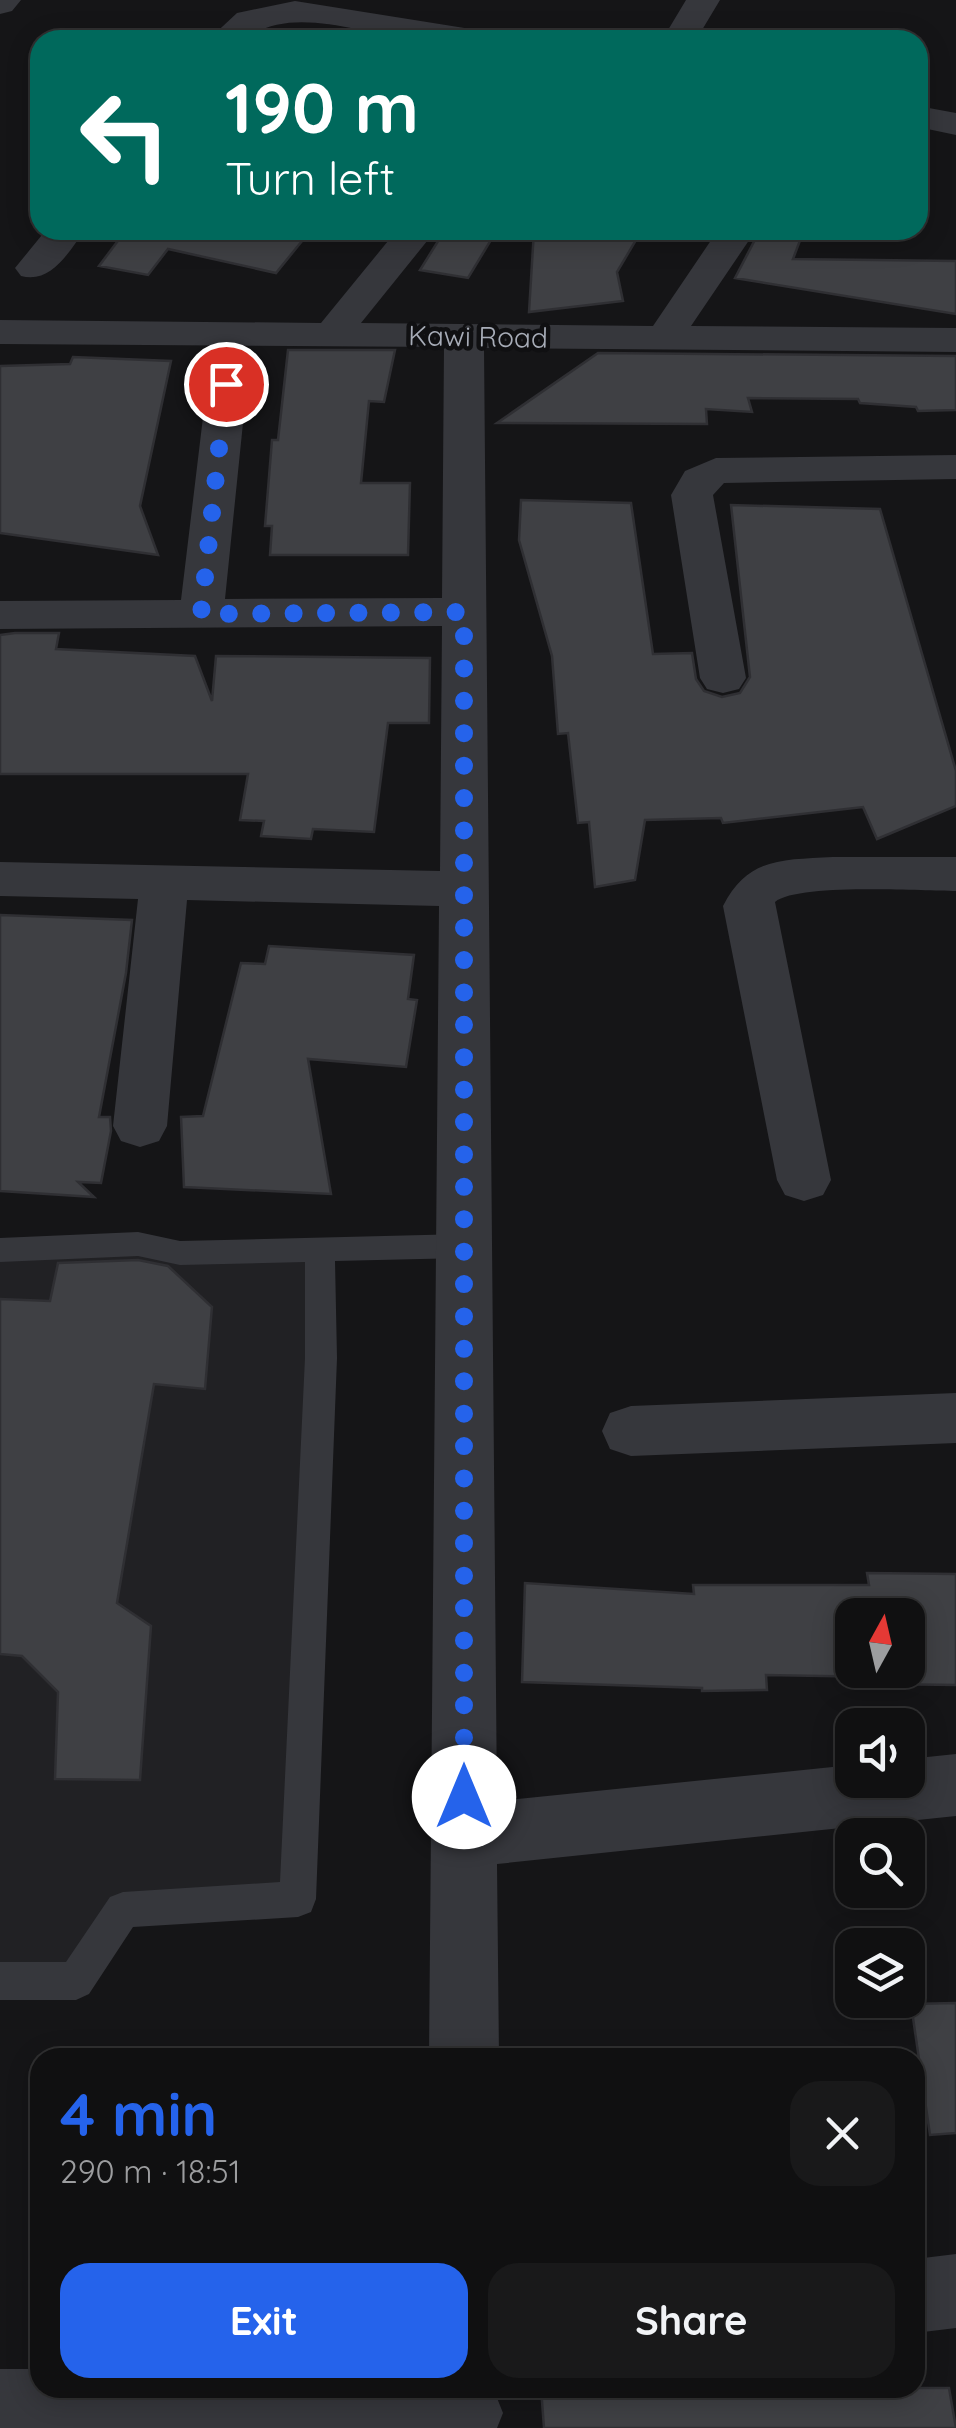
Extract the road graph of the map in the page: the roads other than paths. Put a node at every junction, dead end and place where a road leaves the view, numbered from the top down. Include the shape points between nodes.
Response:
1 (703, 0) edge
2 (236, 30) edge
3 (414, 30) edge
4 (685, 30) edge
5 (928, 119) edge
6 (956, 124) edge
7 (58, 240) edge
8 (409, 240) edge
9 (729, 240) edge
10 (34, 268) dead end
11 (0, 332) edge
12 (333, 333) junction
13 (464, 335) junction
14 (663, 339) junction
15 (956, 340) edge
16 (226, 384) dead end
17 (956, 467) edge
18 (464, 612) junction
19 (201, 614) junction
20 (0, 615) edge
21 (722, 678) dead end
22 (956, 874) edge
23 (0, 878) edge
24 (164, 882) junction
25 (464, 889) junction
26 (140, 1126) dead end
27 (804, 1180) dead end
28 (464, 1246) junction
29 (0, 1250) edge
30 (320, 1250) junction
31 (956, 1418) edge
32 (631, 1431) dead end
33 (956, 1785) edge
34 (464, 1836) junction
35 (0, 1981) edge
36 (464, 2048) edge
37 (956, 2292) edge
38 (925, 2295) edge
39 (0, 2408) edge
40 (464, 2410) edge

1 - 4 street
2 - 3 street via 248,20 295,11
5 - 6 street
7 - 10 street
8 - 12 street
9 - 14 street
11 - 12 street, Kawi Road
12 - 13 street, Kawi Road
13 - 14 street, Kawi Road
13 - 18 street
14 - 15 street, Kawi Road
16 - 19 street
17 - 21 street via 716,471 700,480 692,495
18 - 19 street
18 - 25 street
19 - 20 street
22 - 27 street via 809,877 766,884 748,906
23 - 24 street
24 - 25 street
24 - 26 street
25 - 28 street
28 - 30 lane
28 - 34 street
29 - 30 lane via 138,1244 180,1253
30 - 35 lane via 298,1899 123,1910 76,1981
31 - 32 street
33 - 34 street
34 - 36 street
37 - 38 street
39 - 40 street

